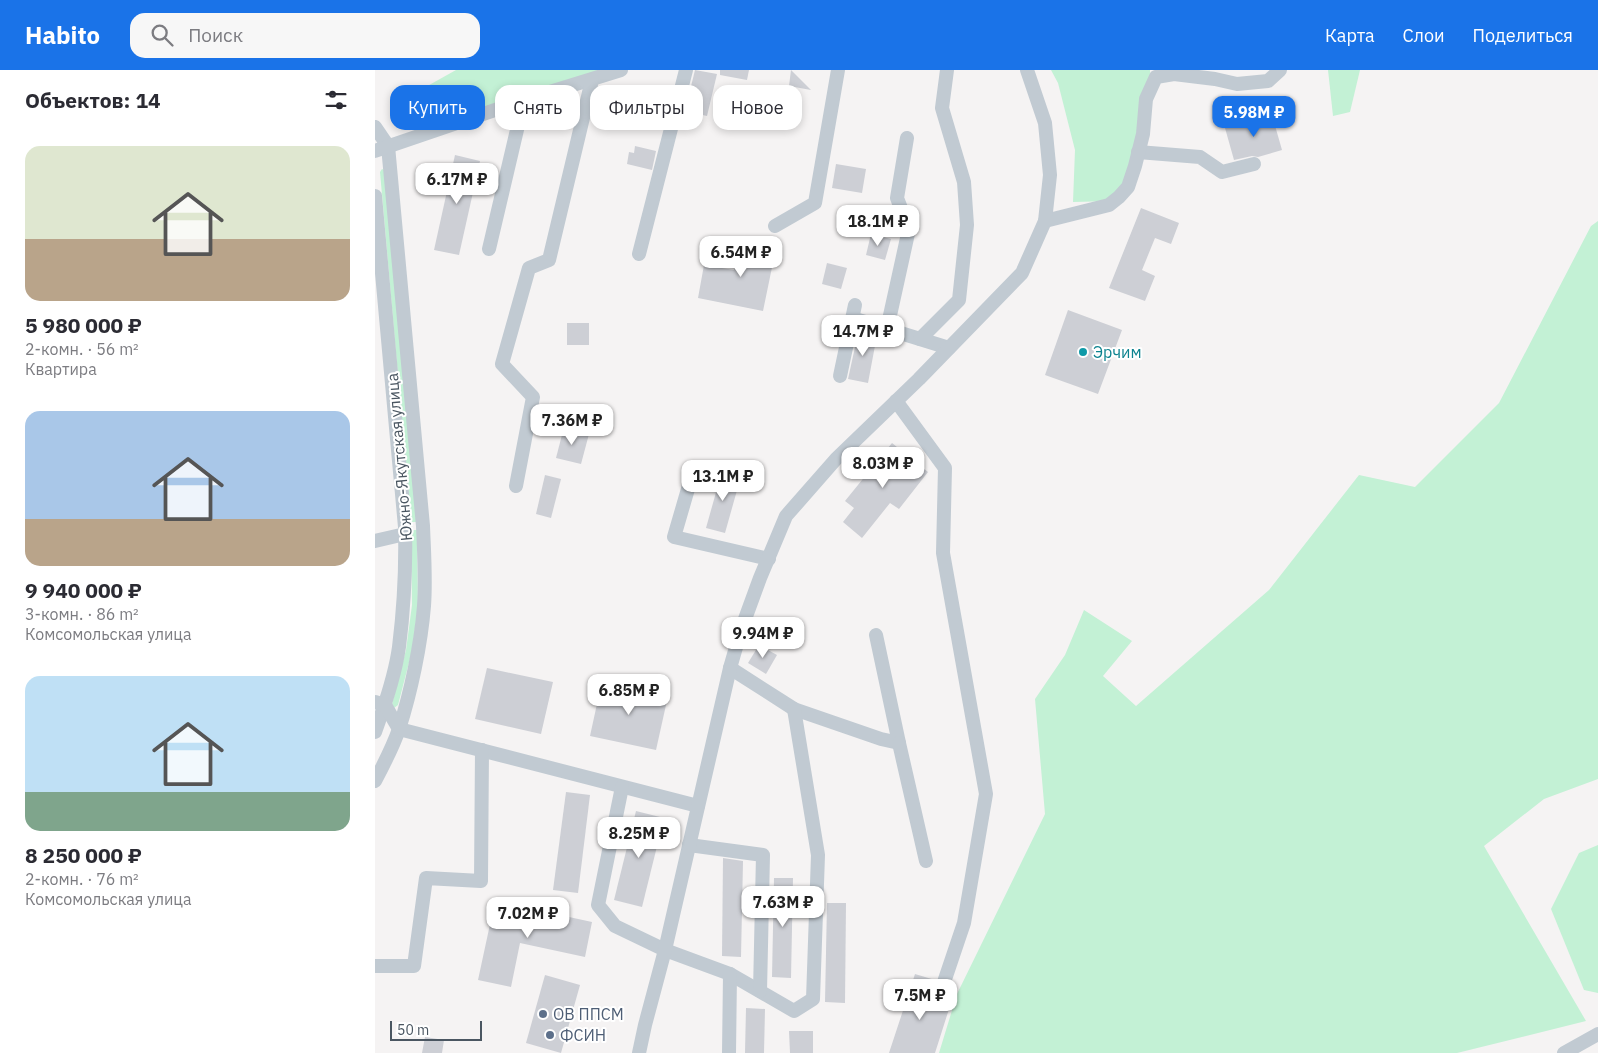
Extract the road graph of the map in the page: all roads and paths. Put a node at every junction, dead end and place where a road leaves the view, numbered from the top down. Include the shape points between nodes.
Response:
1 (621, 70) edge
2 (686, 70) edge
3 (838, 70) edge
4 (947, 70) edge
5 (1027, 70) edge
6 (1280, 70) edge
7 (592, 80) junction
8 (575, 85) edge
9 (495, 110) edge
10 (375, 127) edge
11 (517, 130) edge
12 (907, 138) dead end
13 (381, 148) edge
14 (1138, 152) junction
15 (1254, 164) dead end
16 (375, 196) edge
17 (1045, 221) junction
18 (775, 226) dead end
19 (489, 249) dead end
20 (639, 254) dead end
21 (887, 328) junction
22 (920, 339) junction
23 (949, 348) junction
24 (840, 376) dead end
25 (896, 401) junction
26 (690, 482) dead end
27 (516, 486) dead end
28 (405, 534) junction
29 (375, 541) edge
30 (769, 559) junction
31 (876, 635) dead end
32 (730, 668) junction
33 (380, 704) edge
34 (794, 709) junction
35 (399, 730) junction
36 (375, 732) edge
37 (899, 743) junction
38 (482, 750) junction
39 (375, 781) edge
40 (622, 787) junction
41 (698, 806) junction
42 (689, 845) junction
43 (926, 861) dead end
44 (665, 950) junction
45 (375, 966) edge
46 (730, 974) junction
47 (760, 991) junction
48 (938, 1000) dead end
49 (1598, 1034) edge
50 (639, 1053) edge
51 (729, 1053) edge
52 (1564, 1053) edge

1 - 7 street
2 - 20 street
3 - 18 street via 815,203
4 - 22 street via 942,108 964,182 967,224 959,300
5 - 17 street via 1045,122 1050,175
6 - 14 street via 1267,81 1237,84 1174,74 1156,77 1146,99
7 - 8 street
7 - 27 street via 549,260 529,268 503,364 533,397
9 - 13 street
10 - 13 street, Южно-Якутская улица
11 - 19 street
12 - 21 street via 897,198 909,230
13 - 35 street, Южно-Якутская улица via 423,526 425,571 417,652
14 - 15 street via 1200,157 1222,172
14 - 17 street via 1127,187 1109,206
16 - 28 street, Южно-Якутская улица
17 - 23 street via 1022,272
21 - 22 street
21 - 24 street via 854,312
22 - 23 street
23 - 25 street
25 - 30 street via 836,460 786,516
25 - 48 street via 945,468 943,553 986,794 964,923
26 - 30 street via 674,537
28 - 29 street
28 - 33 street, Южно-Якутская улица via 406,570 399,648
30 - 32 street
31 - 37 street
32 - 34 street
32 - 41 street
33 - 35 street
33 - 36 street, Южно-Якутская улица
34 - 37 street
34 - 47 street via 819,855 813,999 794,1011
35 - 38 street
35 - 39 street, Южно-Якутская улица
37 - 43 street
38 - 40 street
38 - 45 street via 481,880 426,878 414,966
40 - 41 street
40 - 44 street via 599,904 615,926
41 - 42 street
42 - 44 street
42 - 47 street via 763,855
44 - 46 street
44 - 50 street
46 - 47 street
46 - 51 street
49 - 52 street

